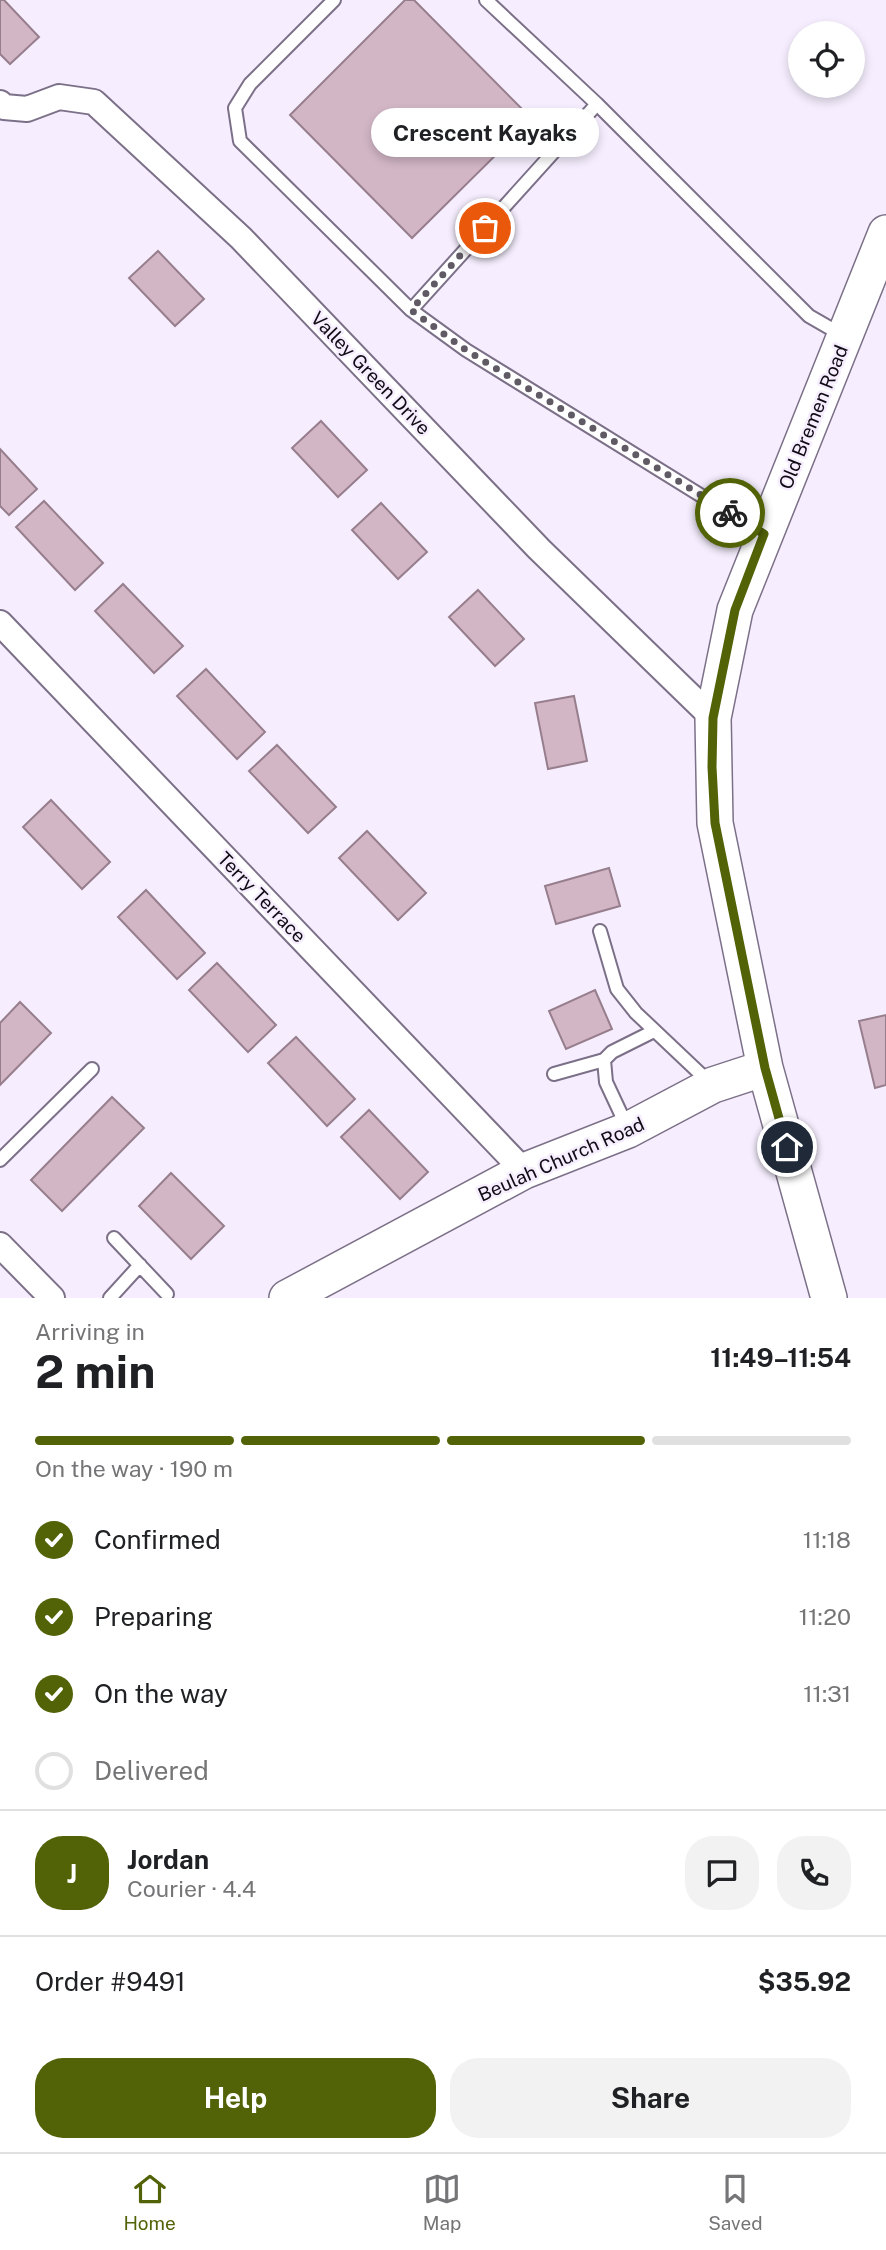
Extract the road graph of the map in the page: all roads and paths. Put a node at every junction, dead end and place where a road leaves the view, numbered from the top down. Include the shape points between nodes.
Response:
1 (334, 0) edge
2 (486, 0) edge
3 (0, 103) edge
4 (597, 104) junction
5 (886, 233) edge
6 (411, 310) junction
7 (845, 337) junction
8 (764, 534) junction
9 (0, 623) edge
10 (713, 718) junction
11 (600, 931) dead end
12 (654, 1031) junction
13 (604, 1060) junction
14 (765, 1068) junction
15 (92, 1069) dead end
16 (554, 1074) dead end
17 (713, 1085) junction
18 (628, 1130) junction
19 (0, 1160) edge
20 (524, 1171) junction
21 (114, 1238) dead end
22 (0, 1245) edge
23 (140, 1265) junction
24 (167, 1294) dead end
25 (52, 1298) edge
26 (110, 1298) edge
27 (286, 1298) edge
28 (829, 1298) edge

1 - 6 lane via 250,84 236,108 240,141
2 - 4 lane
3 - 10 street, Valley Green Drive via 27,108 60,97 94,102 242,238 539,550
4 - 6 lane
4 - 7 lane via 809,316
5 - 7 street, Old Bremen Road
6 - 8 lane via 466,350
7 - 8 street, Old Bremen Road
8 - 10 street, Old Bremen Road via 735,610
9 - 20 street, Terry Terrace
10 - 14 street, Old Bremen Road via 715,823
11 - 12 lane via 617,989
12 - 13 lane
12 - 17 lane
13 - 16 lane
13 - 18 lane via 606,1082
14 - 17 street, Beulah Church Road
14 - 28 street, Old Bremen Road
15 - 19 lane
17 - 18 street, Beulah Church Road
18 - 20 street, Beulah Church Road
20 - 27 street, Beulah Church Road
21 - 23 lane
22 - 25 street
23 - 24 lane
23 - 26 lane

